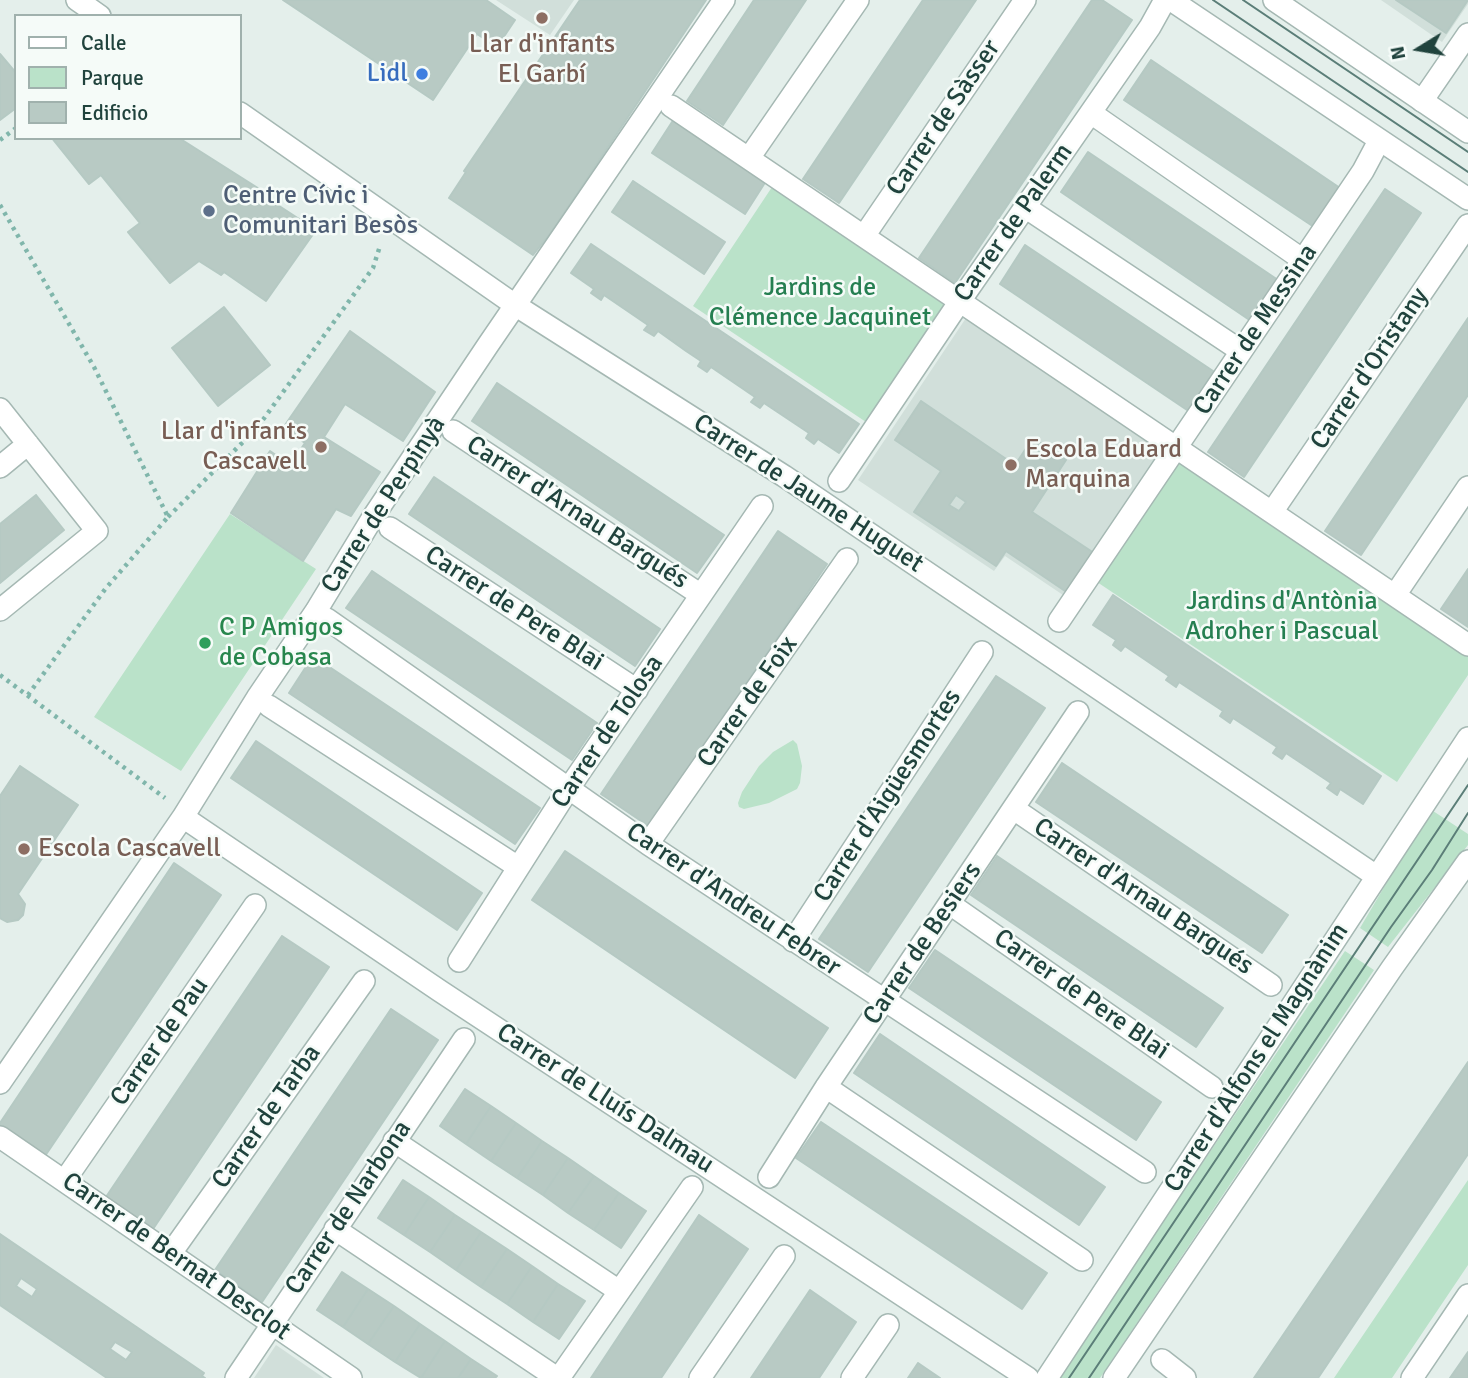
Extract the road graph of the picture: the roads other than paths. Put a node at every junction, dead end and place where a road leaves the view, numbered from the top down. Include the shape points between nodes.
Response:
1 (77, 0) edge
2 (724, 0) edge
3 (858, 0) edge
4 (1025, 0) edge
5 (1165, 0) edge
6 (1171, 0) edge
7 (1274, 0) edge
8 (97, 14) edge
9 (1468, 34) edge
10 (1422, 101) junction
11 (671, 106) dead end
12 (1091, 113) junction
13 (242, 114) edge
14 (1468, 132) edge
15 (1379, 141) junction
16 (749, 158) junction
17 (1468, 199) edge
18 (1025, 207) junction
19 (1468, 225) edge
20 (864, 236) junction
21 (1303, 260) junction
22 (960, 301) junction
23 (515, 304) junction
24 (1241, 351) junction
25 (0, 409) edge
26 (453, 431) dead end
27 (28, 444) junction
28 (1176, 447) junction
29 (0, 467) edge
30 (838, 481) dead end
31 (1468, 487) edge
32 (762, 506) dead end
33 (1272, 512) junction
34 (390, 528) dead end
35 (847, 559) dead end
36 (701, 595) junction
37 (1395, 595) junction
38 (0, 610) edge
39 (327, 619) dead end
40 (1059, 621) dead end
41 (1468, 645) edge
42 (982, 652) dead end
43 (637, 690) junction
44 (269, 706) dead end
45 (1078, 712) dead end
46 (1468, 738) edge
47 (569, 788) junction
48 (1014, 809) junction
49 (183, 817) junction
50 (649, 844) junction
51 (1468, 861) edge
52 (517, 867) junction
53 (1376, 876) junction
54 (950, 904) junction
55 (255, 905) dead end
56 (793, 941) junction
57 (459, 961) dead end
58 (364, 981) dead end
59 (1271, 985) dead end
60 (886, 1000) junction
61 (464, 1039) dead end
62 (0, 1083) edge
63 (826, 1087) junction
64 (1212, 1087) dead end
65 (0, 1137) edge
66 (394, 1141) junction
67 (1145, 1172) dead end
68 (769, 1177) dead end
69 (65, 1180) junction
70 (692, 1187) dead end
71 (335, 1229) junction
72 (171, 1253) junction
73 (785, 1256) dead end
74 (1082, 1260) dead end
75 (620, 1292) junction
76 (1468, 1295) edge
77 (272, 1323) junction
78 (888, 1325) dead end
79 (1162, 1360) dead end
80 (236, 1378) edge
81 (351, 1378) edge
82 (558, 1378) edge
83 (700, 1378) edge
84 (852, 1378) edge
85 (1028, 1378) edge
86 (1047, 1378) edge
87 (1114, 1378) edge
88 (1185, 1378) edge
89 (1412, 1378) edge

1 - 8 street
2 - 23 street, Carrer de Perpinyà
3 - 16 street
4 - 20 street, Carrer de Sàsser
5 - 12 street, Carrer de Palerm
6 - 15 street
7 - 10 street
9 - 10 street
10 - 14 street
11 - 16 street
12 - 18 street, Carrer de Palerm
12 - 21 street
13 - 23 street, Carrer de Jaume Huguet
15 - 17 street
15 - 21 street, Carrer de Messina
16 - 20 street
18 - 22 street, Carrer de Palerm
18 - 24 street
19 - 33 street, Carrer d'Oristany
20 - 22 street
21 - 24 street, Carrer de Messina
22 - 28 street
22 - 30 street, Carrer de Palerm
23 - 49 street, Carrer de Perpinyà
23 - 53 street, Carrer de Jaume Huguet via 784,476
24 - 28 street, Carrer de Messina
25 - 27 street
26 - 36 street, Carrer d'Arnau Bargués
27 - 29 street
27 - 38 street via 97,531
28 - 33 street
28 - 40 street, Carrer de Messina
31 - 37 street
32 - 36 street, Carrer de Tolosa
33 - 37 street
34 - 43 street, Carrer de Pere Blai
35 - 50 street, Carrer de Foix
36 - 43 street, Carrer de Tolosa
37 - 41 street
39 - 47 street, Carrer d'Andreu Febrer
42 - 56 street, Carrer d'Aigüesmortes
43 - 47 street, Carrer de Tolosa
44 - 52 street
45 - 48 street, Carrer de Besiers
46 - 53 street, Carrer d'Alfons el Magnànim
47 - 50 street, Carrer d'Andreu Febrer
47 - 52 street, Carrer de Tolosa
48 - 54 street, Carrer de Besiers
48 - 59 street, Carrer d'Arnau Bargués
49 - 62 street, Carrer de Perpinyà
49 - 85 street, Carrer de Lluís Dalmau
50 - 56 street, Carrer d'Andreu Febrer
51 - 87 street
52 - 57 street, Carrer de Tolosa
53 - 86 street, Carrer d'Alfons el Magnànim
54 - 60 street, Carrer de Besiers
54 - 64 street, Carrer de Pere Blai
55 - 69 street, Carrer de Pau
56 - 60 street, Carrer d'Andreu Febrer
58 - 72 street, Carrer de Tarba
60 - 63 street, Carrer de Besiers
60 - 67 street, Carrer d'Andreu Febrer
61 - 66 street, Carrer de Narbona
63 - 68 street, Carrer de Besiers
63 - 74 street
65 - 69 street, Carrer de Bernat Desclot
66 - 71 street, Carrer de Narbona
66 - 75 street
69 - 72 street, Carrer de Bernat Desclot
70 - 75 street
71 - 77 street, Carrer de Narbona
71 - 82 street
72 - 77 street, Carrer de Bernat Desclot
73 - 83 street
75 - 82 street
76 - 89 street
77 - 80 street, Carrer de Narbona
77 - 81 street, Carrer de Bernat Desclot
78 - 84 street
79 - 88 street

